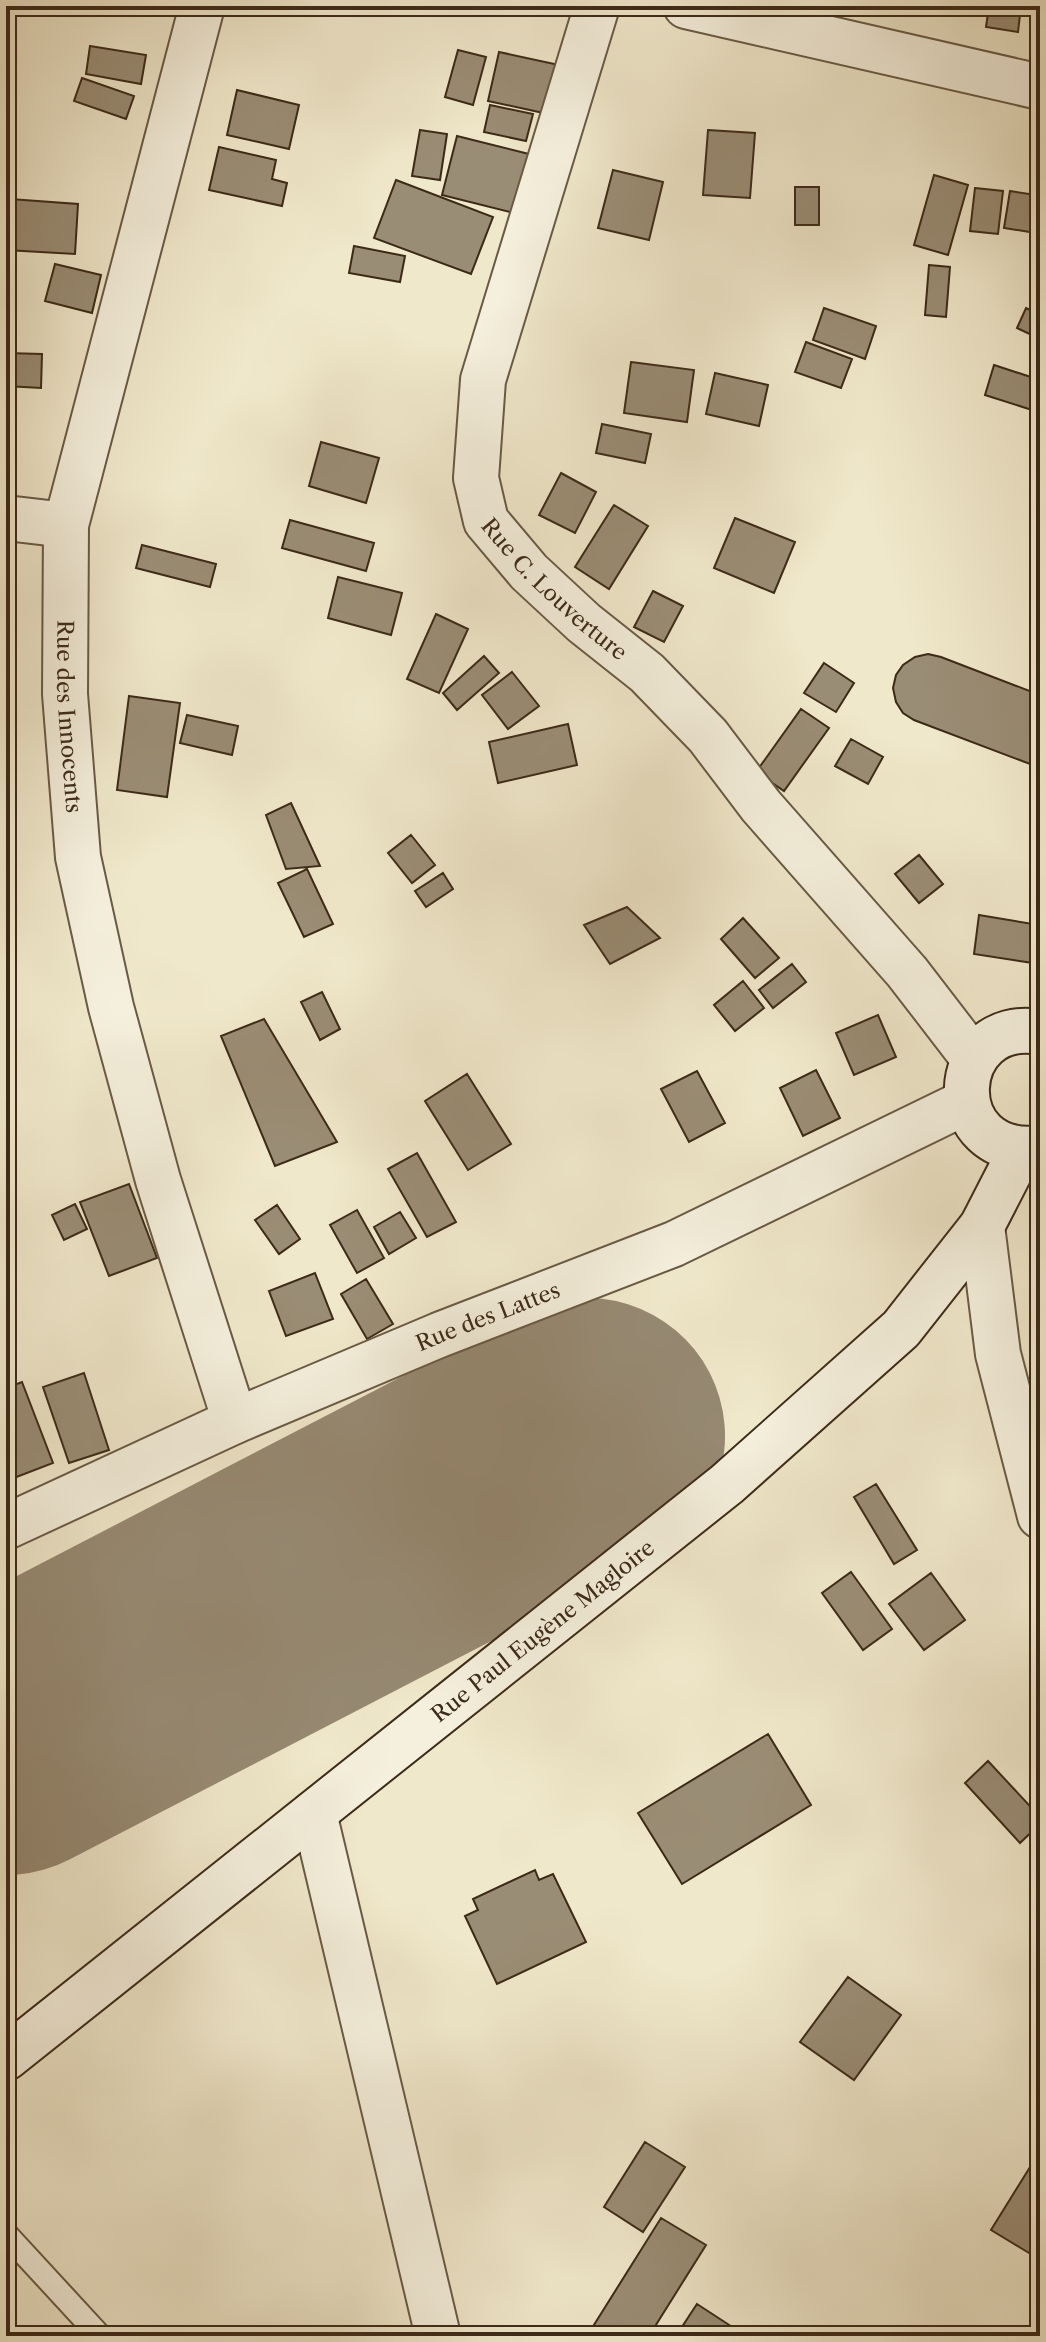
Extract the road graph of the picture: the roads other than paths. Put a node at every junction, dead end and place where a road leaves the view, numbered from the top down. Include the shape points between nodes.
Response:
1 (202, 6) edge
2 (597, 6) edge
3 (686, 6) edge
4 (1040, 87) edge
5 (6, 518) edge
6 (66, 525) junction
7 (1040, 1032) edge
8 (974, 1059) junction
9 (966, 1102) junction
10 (1031, 1149) edge
11 (982, 1226) junction
12 (235, 1421) junction
13 (1040, 1516) edge
14 (6, 1527) edge
15 (314, 1813) junction
16 (6, 2058) edge
17 (6, 2234) edge
18 (100, 2336) edge
19 (438, 2336) edge

1 - 6 street, Rue des Innocents
2 - 8 street, Rue C. Louverture via 483,380 476,478 486,521 529,572 647,673 708,736
3 - 4 street
5 - 6 street
6 - 12 street, Rue des Innocents via 65,694 78,857 111,1007 158,1180
7 - 8 street via 1013,1031 998,1037
8 - 9 street via 966,1080
9 - 10 street via 986,1135 1002,1145
9 - 12 street, Rue des Lattes via 674,1244
10 - 11 street, Rue Paul Eugène Magloire
11 - 13 street via 998,1354
11 - 15 street, Rue Paul Eugène Magloire via 901,1329 727,1484
12 - 14 street, Rue des Lattes
15 - 16 street, Rue Paul Eugène Magloire
15 - 19 street
17 - 18 lane

